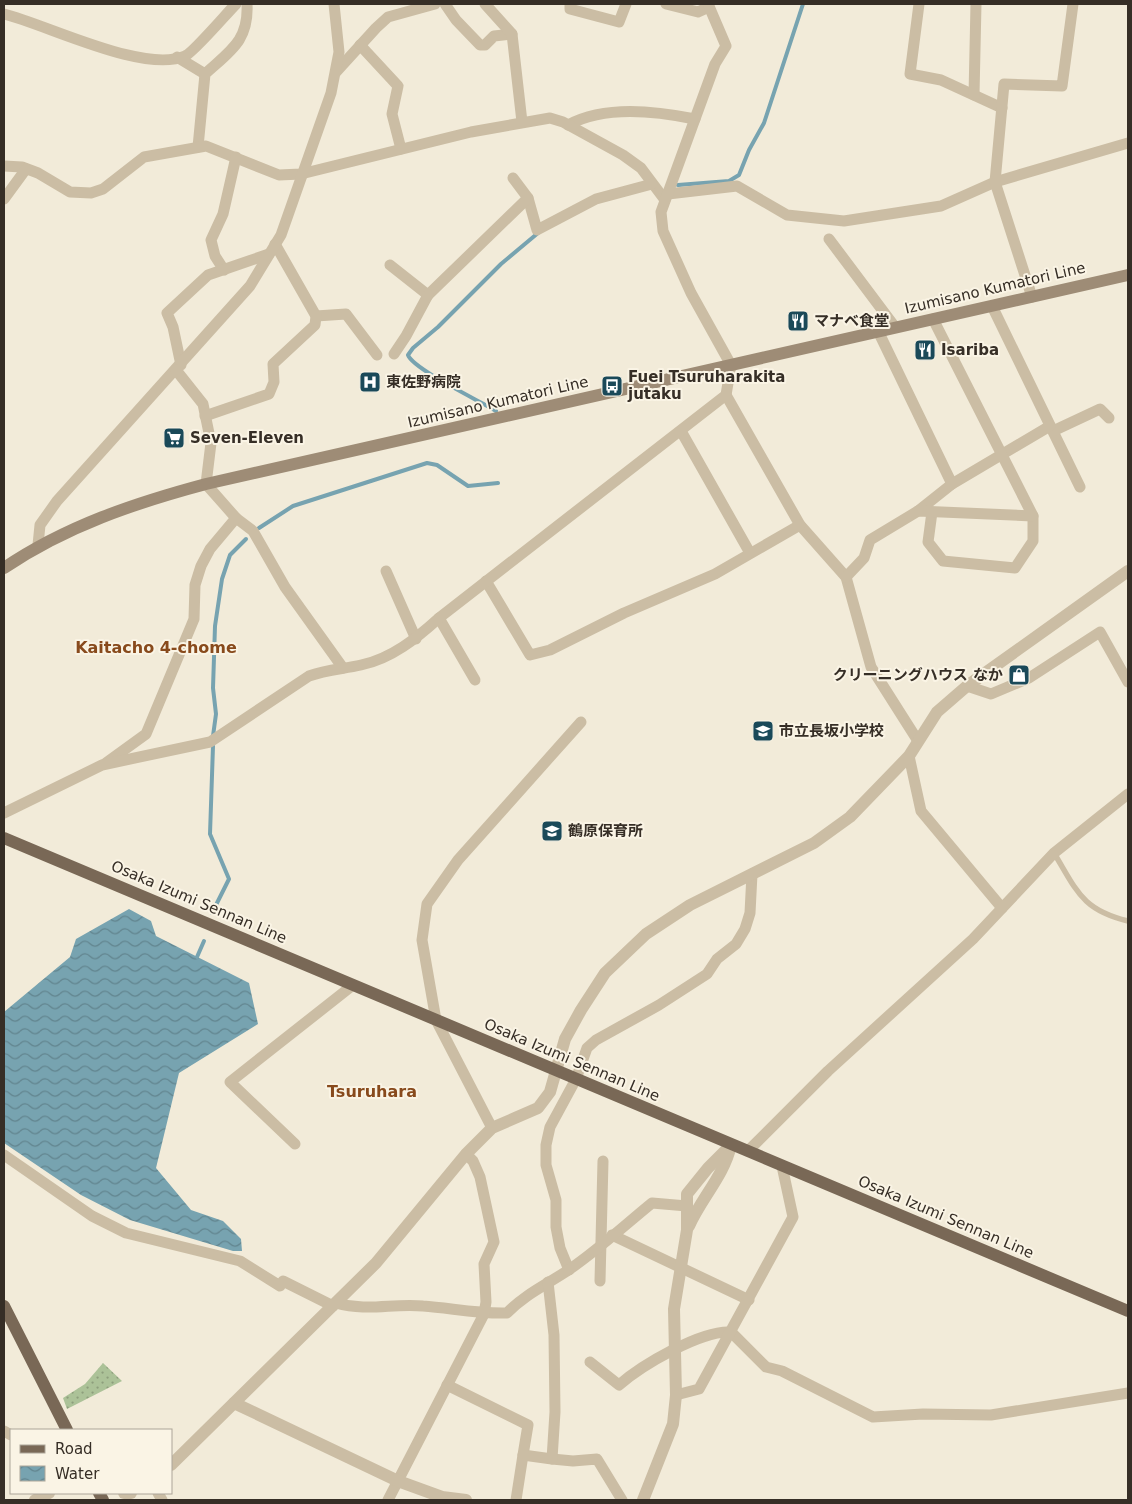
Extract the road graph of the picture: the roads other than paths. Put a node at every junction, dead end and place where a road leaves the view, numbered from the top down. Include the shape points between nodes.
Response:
1 (236, 4) edge
2 (248, 4) edge
3 (334, 4) edge
4 (435, 4) edge
5 (445, 4) edge
6 (485, 4) edge
7 (570, 4) edge
8 (626, 4) edge
9 (666, 4) edge
10 (919, 4) edge
11 (976, 4) edge
12 (1073, 4) edge
13 (709, 6) edge
14 (4, 14) edge
15 (512, 34) junction
16 (360, 45) junction
17 (178, 57) junction
18 (336, 72) junction
19 (205, 74) junction
20 (974, 95) junction
21 (1002, 108) junction
22 (695, 119) junction
23 (522, 122) junction
24 (568, 125) junction
25 (1128, 143) edge
26 (198, 147) junction
27 (401, 149) junction
28 (236, 156) junction
29 (4, 166) edge
30 (26, 169) junction
31 (301, 174) junction
32 (513, 178) dead end
33 (995, 182) junction
34 (652, 184) junction
35 (666, 197) junction
36 (528, 198) junction
37 (4, 200) edge
38 (829, 239) dead end
39 (272, 249) junction
40 (390, 265) dead end
41 (224, 270) junction
42 (1128, 274) edge
43 (428, 295) junction
44 (1032, 297) junction
45 (992, 306) junction
46 (316, 316) junction
47 (933, 319) junction
48 (895, 327) junction
49 (878, 331) junction
50 (394, 354) dead end
51 (377, 355) dead end
52 (731, 365) junction
53 (178, 368) junction
54 (726, 395) junction
55 (205, 416) junction
56 (1109, 418) dead end
57 (1051, 429) junction
58 (680, 430) junction
59 (1001, 453) junction
60 (206, 484) junction
61 (952, 484) junction
62 (1080, 487) dead end
63 (918, 511) junction
64 (932, 512) junction
65 (1033, 516) junction
66 (236, 518) junction
67 (800, 525) junction
68 (38, 545) junction
69 (750, 553) junction
70 (4, 568) edge
71 (1128, 571) edge
72 (386, 572) dead end
73 (846, 577) junction
74 (486, 581) junction
75 (439, 618) junction
76 (416, 638) junction
77 (343, 668) junction
78 (475, 680) dead end
79 (1128, 682) edge
80 (967, 686) junction
81 (580, 722) dead end
82 (918, 741) junction
83 (908, 756) junction
84 (102, 766) junction
85 (1128, 794) edge
86 (4, 813) edge
87 (4, 838) edge
88 (1054, 853) junction
89 (752, 874) junction
90 (1002, 908) junction
91 (1128, 921) edge
92 (353, 985) junction
93 (436, 1020) junction
94 (556, 1070) junction
95 (576, 1079) junction
96 (492, 1128) junction
97 (295, 1144) dead end
98 (732, 1145) junction
99 (748, 1151) junction
100 (466, 1154) junction
101 (4, 1155) edge
102 (603, 1161) dead end
103 (782, 1166) junction
104 (687, 1206) junction
105 (687, 1230) junction
106 (612, 1235) junction
107 (601, 1246) junction
108 (681, 1267) junction
109 (569, 1270) junction
110 (600, 1281) dead end
111 (548, 1282) junction
112 (749, 1300) junction
113 (334, 1304) junction
114 (4, 1306) edge
115 (1128, 1311) edge
116 (484, 1314) junction
117 (731, 1332) junction
118 (675, 1350) junction
119 (590, 1362) dead end
120 (447, 1385) junction
121 (1128, 1393) edge
122 (676, 1395) junction
123 (234, 1403) junction
124 (67, 1429) edge
125 (523, 1455) junction
126 (552, 1459) junction
127 (172, 1464) edge
128 (398, 1481) junction
129 (47, 1494) edge
130 (35, 1500) edge
131 (388, 1500) edge
132 (466, 1500) edge
133 (516, 1500) edge
134 (622, 1500) edge
135 (643, 1500) edge

1 - 17 street via 186,56
2 - 19 street via 246,28 240,42
3 - 18 street via 339,52
4 - 16 street via 388,17
5 - 15 street via 480,45 485,45 494,36
6 - 15 street
7 - 8 street via 570,9 619,22
9 - 13 street via 698,12
10 - 20 street via 910,74 941,80
11 - 20 street
12 - 21 street via 1062,86 1004,84
13 - 22 street via 726,46 715,64
14 - 17 street via 110,51 158,60
15 - 23 street
16 - 18 street
16 - 27 street via 398,86 392,114
17 - 19 street
18 - 31 street
19 - 26 street
20 - 21 street
21 - 33 street
22 - 24 street via 668,114 599,114
22 - 35 street
23 - 24 street via 550,118
23 - 27 street
24 - 34 street via 624,155
25 - 33 street
26 - 28 street via 206,146
26 - 30 street via 144,157 103,189 90,193 70,192
27 - 31 street
28 - 31 street via 279,175
28 - 41 street via 223,214 211,240 215,256
29 - 30 street
30 - 37 street
31 - 39 street via 281,234
32 - 36 street
33 - 35 street via 941,206 844,221 787,215 737,186
33 - 44 street
34 - 35 street
34 - 36 street via 596,199 537,230
35 - 52 street via 661,212 663,231 691,293
36 - 43 street
38 - 48 street
39 - 41 street
39 - 46 street
39 - 53 street via 250,286
40 - 43 street
41 - 53 street via 208,275 167,313 173,327
42 - 44 main road, Izumisano Kumatori Line
43 - 50 street
44 - 45 main road, Izumisano Kumatori Line
45 - 47 main road, Izumisano Kumatori Line
45 - 57 street
46 - 51 street via 346,314
46 - 55 street via 315,325 273,364 274,382 269,394
47 - 48 main road, Izumisano Kumatori Line
47 - 59 street
48 - 49 main road, Izumisano Kumatori Line
49 - 52 main road, Izumisano Kumatori Line
49 - 61 street
52 - 54 street
52 - 60 main road, Izumisano Kumatori Line
53 - 55 street via 203,404
53 - 68 street via 58,501 40,525
54 - 58 street
54 - 67 street
55 - 60 street via 211,443
56 - 57 street via 1100,409
57 - 59 street
57 - 62 street
58 - 69 street
58 - 74 street
59 - 61 street
59 - 65 street
60 - 66 street
60 - 68 main road, Izumisano Kumatori Line via 92,520
61 - 63 street
63 - 64 street
63 - 73 street via 870,540 864,558
64 - 65 street
64 - 65 street via 928,542 943,561 1015,568 1034,541
66 - 77 street via 253,531 285,587
66 - 84 street via 210,549 201,566 195,585 194,618 146,734
67 - 69 street
67 - 73 street
68 - 70 main road, Izumisano Kumatori Line
69 - 74 street via 715,574 624,613 550,650 530,655
71 - 80 street
72 - 76 street
73 - 82 street via 871,667
74 - 75 street
75 - 76 street
75 - 78 street
76 - 77 street via 376,661
77 - 84 street via 309,676 210,742
79 - 80 street via 1100,632 1029,678 991,694
80 - 82 street via 937,712
81 - 93 street via 458,860 427,904 422,940
82 - 83 street
83 - 89 street via 850,817 814,843
83 - 90 street via 921,811
84 - 86 street
85 - 88 street
87 - 92 main road, Osaka Izumi Sennan Line
88 - 90 street
88 - 91 lane via 1081,896 1092,907 1107,916
89 - 94 street via 690,905 646,934 605,973 566,1039
89 - 95 street via 750,913 736,944 717,959 707,974 587,1048
90 - 99 street via 973,939 828,1071
92 - 93 main road, Osaka Izumi Sennan Line
92 - 97 street via 230,1082
93 - 94 main road, Osaka Izumi Sennan Line
93 - 96 street
94 - 95 main road, Osaka Izumi Sennan Line
94 - 96 street via 550,1092 538,1108
95 - 98 main road, Osaka Izumi Sennan Line
95 - 109 street via 550,1127 546,1145 546,1166 556,1200 556,1227
96 - 100 street
98 - 99 main road, Osaka Izumi Sennan Line
98 - 104 street via 687,1194
98 - 105 street via 716,1183 700,1203
99 - 103 main road, Osaka Izumi Sennan Line
100 - 113 street via 376,1263
100 - 116 street via 473,1160 480,1177 494,1242 484,1264
101 - 113 street via 92,1216 126,1233 240,1261 280,1286 283,1281
102 - 107 street
103 - 112 street via 793,1217
103 - 115 main road, Osaka Izumi Sennan Line
104 - 105 street
104 - 106 street via 652,1203
105 - 108 street
106 - 107 street
106 - 108 street
107 - 109 street
107 - 110 street
108 - 112 street
108 - 118 street via 674,1309
109 - 111 street
111 - 116 street via 520,1299 507,1313
111 - 126 street via 554,1335
112 - 117 street
113 - 116 street via 355,1309 421,1305
113 - 123 street
114 - 124 main road
116 - 120 street
117 - 118 street via 718,1331
117 - 121 street via 766,1367 782,1371 873,1417 991,1415
117 - 122 street via 699,1389
118 - 119 street via 635,1371 619,1385
118 - 122 street
120 - 125 street via 528,1425
120 - 128 street
122 - 135 street via 672,1424
123 - 127 street
123 - 128 street
125 - 126 street
125 - 133 street
126 - 134 street via 597,1459
128 - 131 street
128 - 132 street via 442,1497
129 - 130 street

